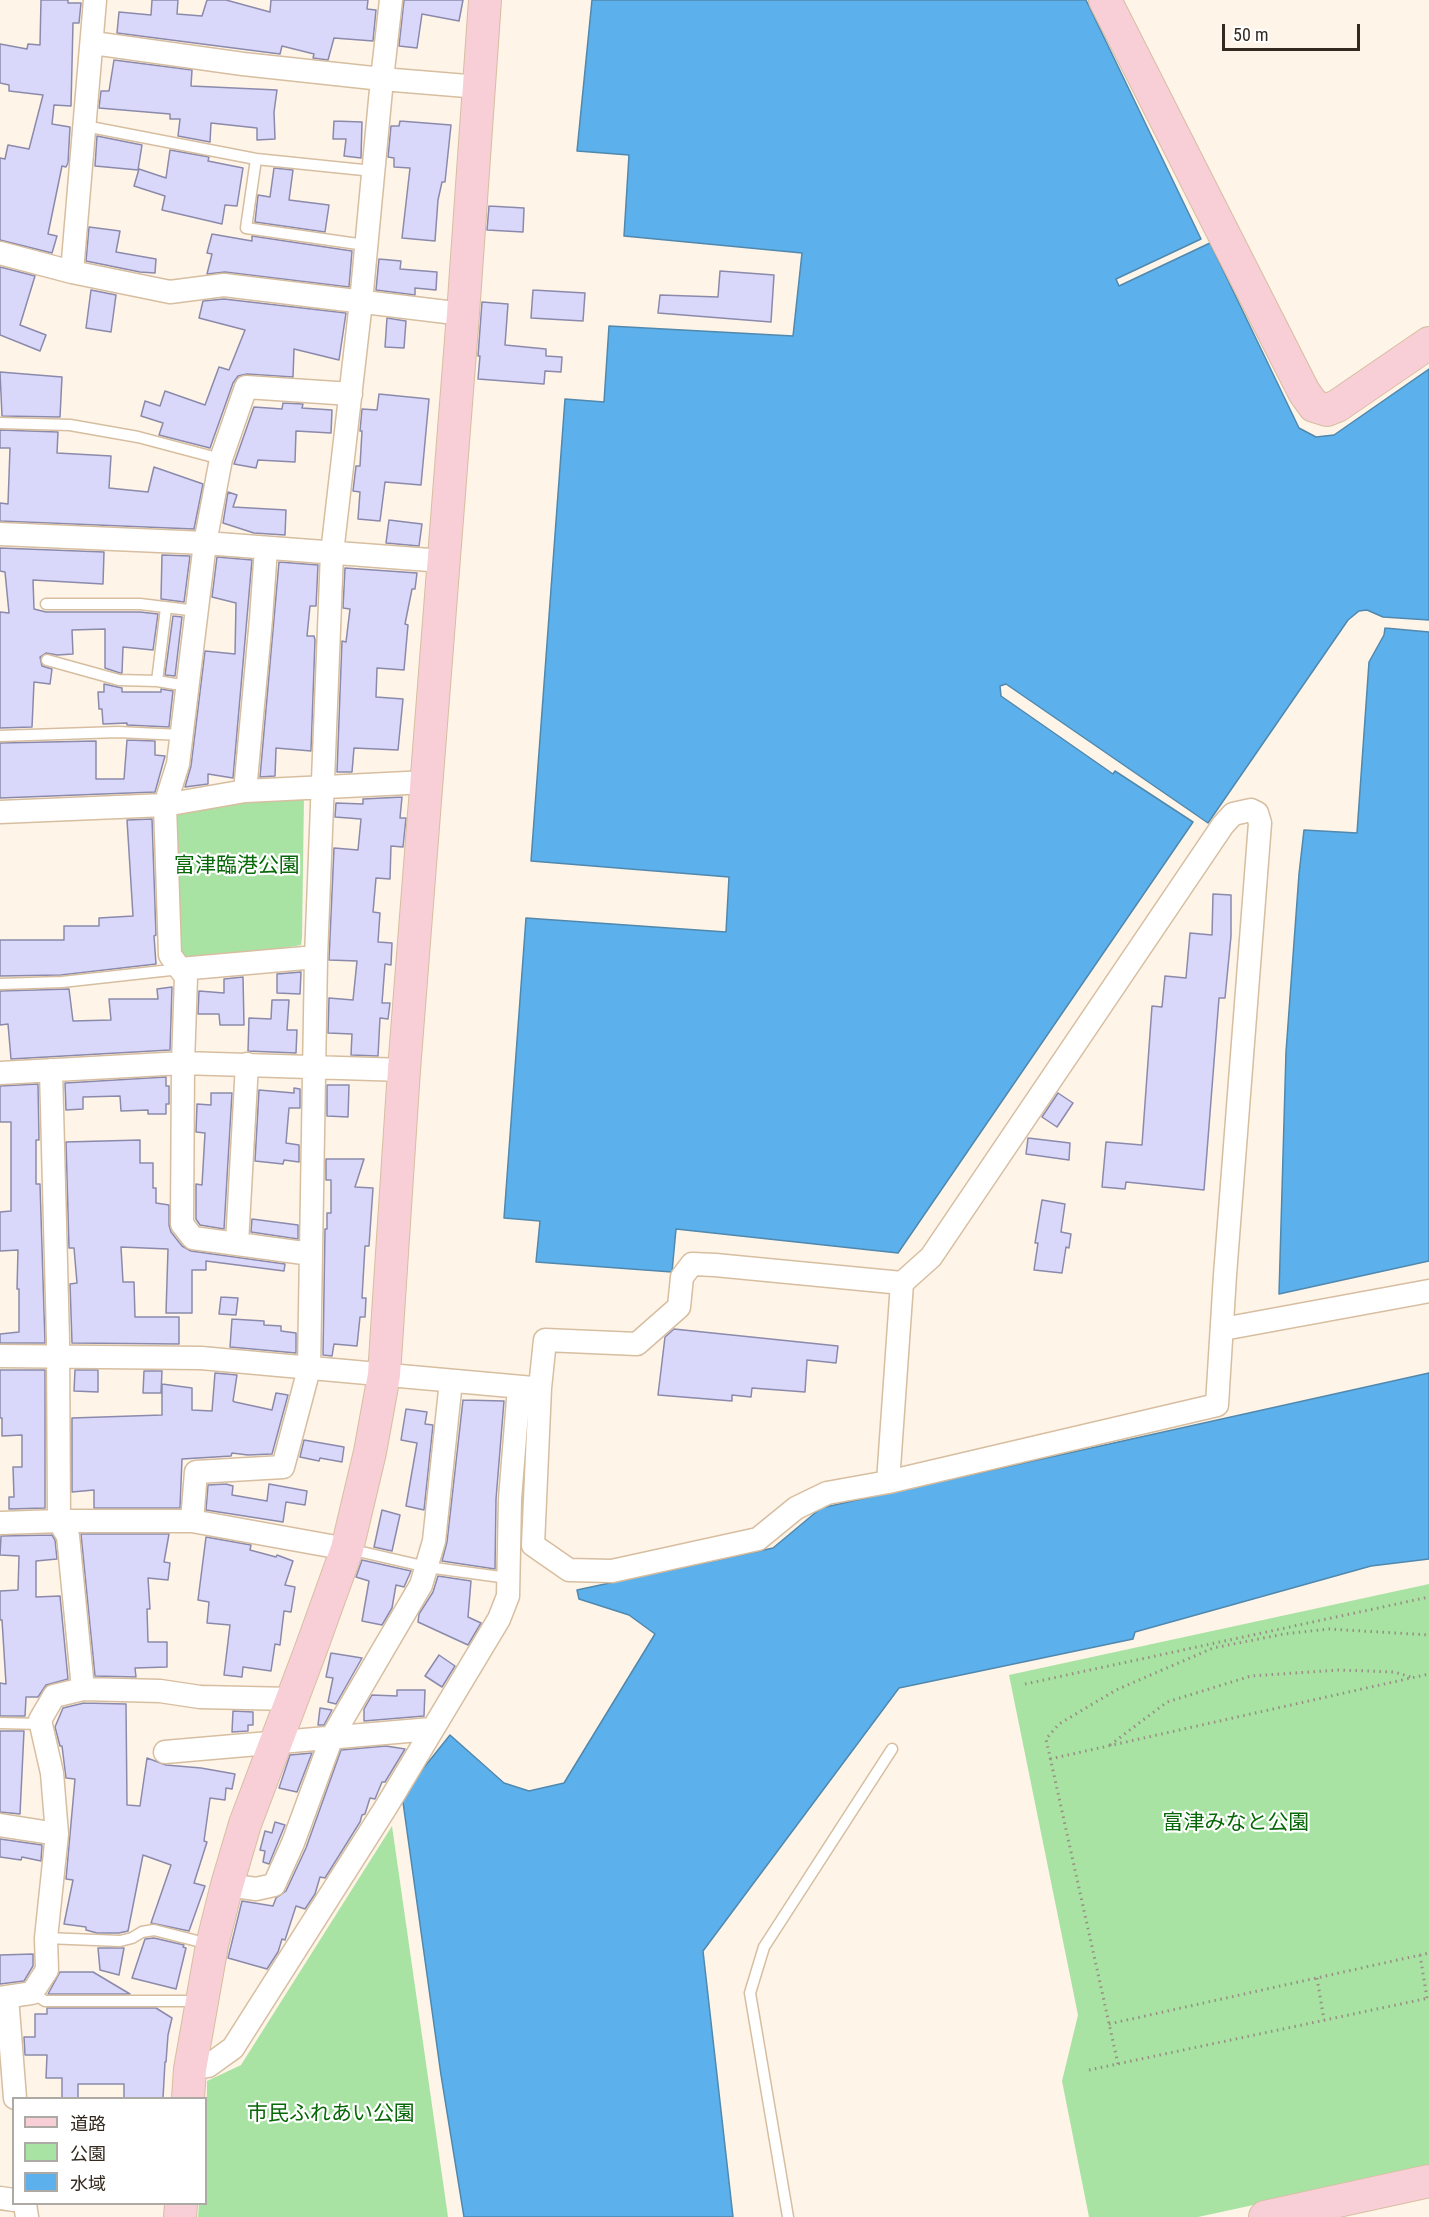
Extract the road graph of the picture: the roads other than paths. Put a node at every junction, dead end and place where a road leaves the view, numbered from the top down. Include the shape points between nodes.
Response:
1 (95, 0) edge
2 (391, 0) edge
3 (486, 0) edge
4 (1105, 0) edge
5 (93, 43) junction
6 (382, 79) junction
7 (479, 87) junction
8 (85, 126) junction
9 (256, 159) junction
10 (373, 171) junction
11 (365, 246) junction
12 (0, 253) edge
13 (72, 272) junction
14 (361, 302) junction
15 (463, 314) junction
16 (1429, 343) edge
17 (351, 394) junction
18 (0, 423) edge
19 (221, 459) junction
20 (0, 534) edge
21 (205, 543) junction
22 (266, 548) junction
23 (332, 552) junction
24 (443, 561) junction
25 (46, 604) dead end
26 (166, 608) junction
27 (197, 611) junction
28 (47, 660) dead end
29 (157, 681) junction
30 (187, 686) junction
31 (181, 735) junction
32 (0, 736) edge
33 (427, 782) junction
34 (323, 787) junction
35 (245, 791) junction
36 (165, 806) junction
37 (0, 812) edge
38 (316, 957) junction
39 (180, 969) junction
40 (0, 984) edge
41 (183, 1063) junction
42 (247, 1064) junction
43 (315, 1066) junction
44 (51, 1070) junction
45 (404, 1070) junction
46 (0, 1073) edge
47 (237, 1243) junction
48 (311, 1254) junction
49 (902, 1283) junction
50 (1429, 1291) edge
51 (1222, 1329) junction
52 (0, 1356) edge
53 (58, 1356) junction
54 (309, 1368) junction
55 (384, 1375) junction
56 (451, 1381) junction
57 (530, 1388) junction
58 (888, 1482) junction
59 (59, 1521) junction
60 (192, 1521) junction
61 (0, 1523) edge
62 (346, 1549) junction
63 (427, 1567) junction
64 (508, 1578) junction
65 (83, 1689) junction
66 (292, 1699) junction
67 (0, 1724) edge
68 (41, 1724) junction
69 (431, 1729) junction
70 (332, 1737) junction
71 (274, 1744) junction
72 (892, 1749) dead end
73 (165, 1752) dead end
74 (0, 1825) edge
75 (57, 1834) junction
76 (226, 1885) junction
77 (46, 1938) junction
78 (212, 1945) junction
79 (32, 1993) junction
80 (3, 1998) edge
81 (202, 2001) junction
82 (189, 2084) edge
83 (15, 2097) edge
84 (1429, 2181) edge
85 (788, 2217) edge
86 (1264, 2217) edge

1 - 5 street
2 - 6 street
3 - 7 street
4 - 16 street via 1314,406 1327,410 1337,406
5 - 6 street
5 - 8 street
6 - 7 street
6 - 10 street
7 - 15 street
8 - 9 lane
8 - 13 street
9 - 10 lane
9 - 11 lane via 246,228
10 - 11 street
11 - 14 street
12 - 13 street
13 - 14 street via 170,292 224,285
14 - 15 street
14 - 17 street
15 - 24 street
17 - 19 street via 246,387
17 - 23 street
18 - 19 lane via 70,425 138,437
19 - 21 street
20 - 21 street
21 - 22 street
21 - 27 street
22 - 23 street
22 - 35 street
23 - 24 street
23 - 34 street
24 - 33 street
25 - 26 lane via 140,604
26 - 27 lane
26 - 29 lane
27 - 30 street
28 - 29 lane via 119,680
29 - 30 lane
30 - 31 street
31 - 32 lane via 118,732
31 - 36 street via 178,764
33 - 34 street
33 - 45 street
34 - 35 street
34 - 38 street
35 - 36 street
36 - 37 street
36 - 39 street via 170,955
38 - 39 street
38 - 43 street
39 - 40 lane via 62,982
39 - 41 street via 186,977
41 - 42 street
41 - 44 street
41 - 47 street via 182,1224 193,1238
42 - 43 street
42 - 47 street
43 - 45 street
43 - 48 street
44 - 46 street
44 - 53 street
45 - 55 street
47 - 48 street
48 - 54 street
49 - 51 street via 931,1257 1218,831 1233,814 1251,810 1257,813 1260,823
49 - 57 street via 692,1264 682,1277 679,1307 637,1344 544,1340
49 - 58 street
50 - 51 street
51 - 58 street via 1217,1405
52 - 53 street
53 - 54 street via 201,1358
53 - 59 street
54 - 55 street
54 - 60 street via 283,1467 196,1472
55 - 56 street
55 - 62 street
56 - 57 street
56 - 63 street via 434,1542
57 - 58 street via 532,1545 569,1570 612,1571 758,1539 796,1508 827,1493
57 - 64 street via 510,1499
59 - 60 street
59 - 61 street
59 - 65 street via 68,1536
60 - 62 street
62 - 63 lane
62 - 66 street
63 - 64 lane
63 - 70 street via 421,1585
64 - 69 street via 508,1596 500,1620
65 - 66 street
65 - 68 street via 54,1696
66 - 71 street
67 - 68 lane
68 - 75 street via 52,1773
69 - 70 street
69 - 82 street via 233,2048
70 - 71 street
70 - 76 street via 274,1885 256,1889
71 - 73 street
71 - 76 street
72 - 85 lane via 764,1947 750,1993
74 - 75 street
75 - 77 street
76 - 78 street
77 - 78 lane via 120,1941 154,1930
77 - 79 street via 47,1970
78 - 81 street
79 - 80 street
79 - 81 lane via 45,2001
80 - 83 street
81 - 82 street
84 - 86 street

